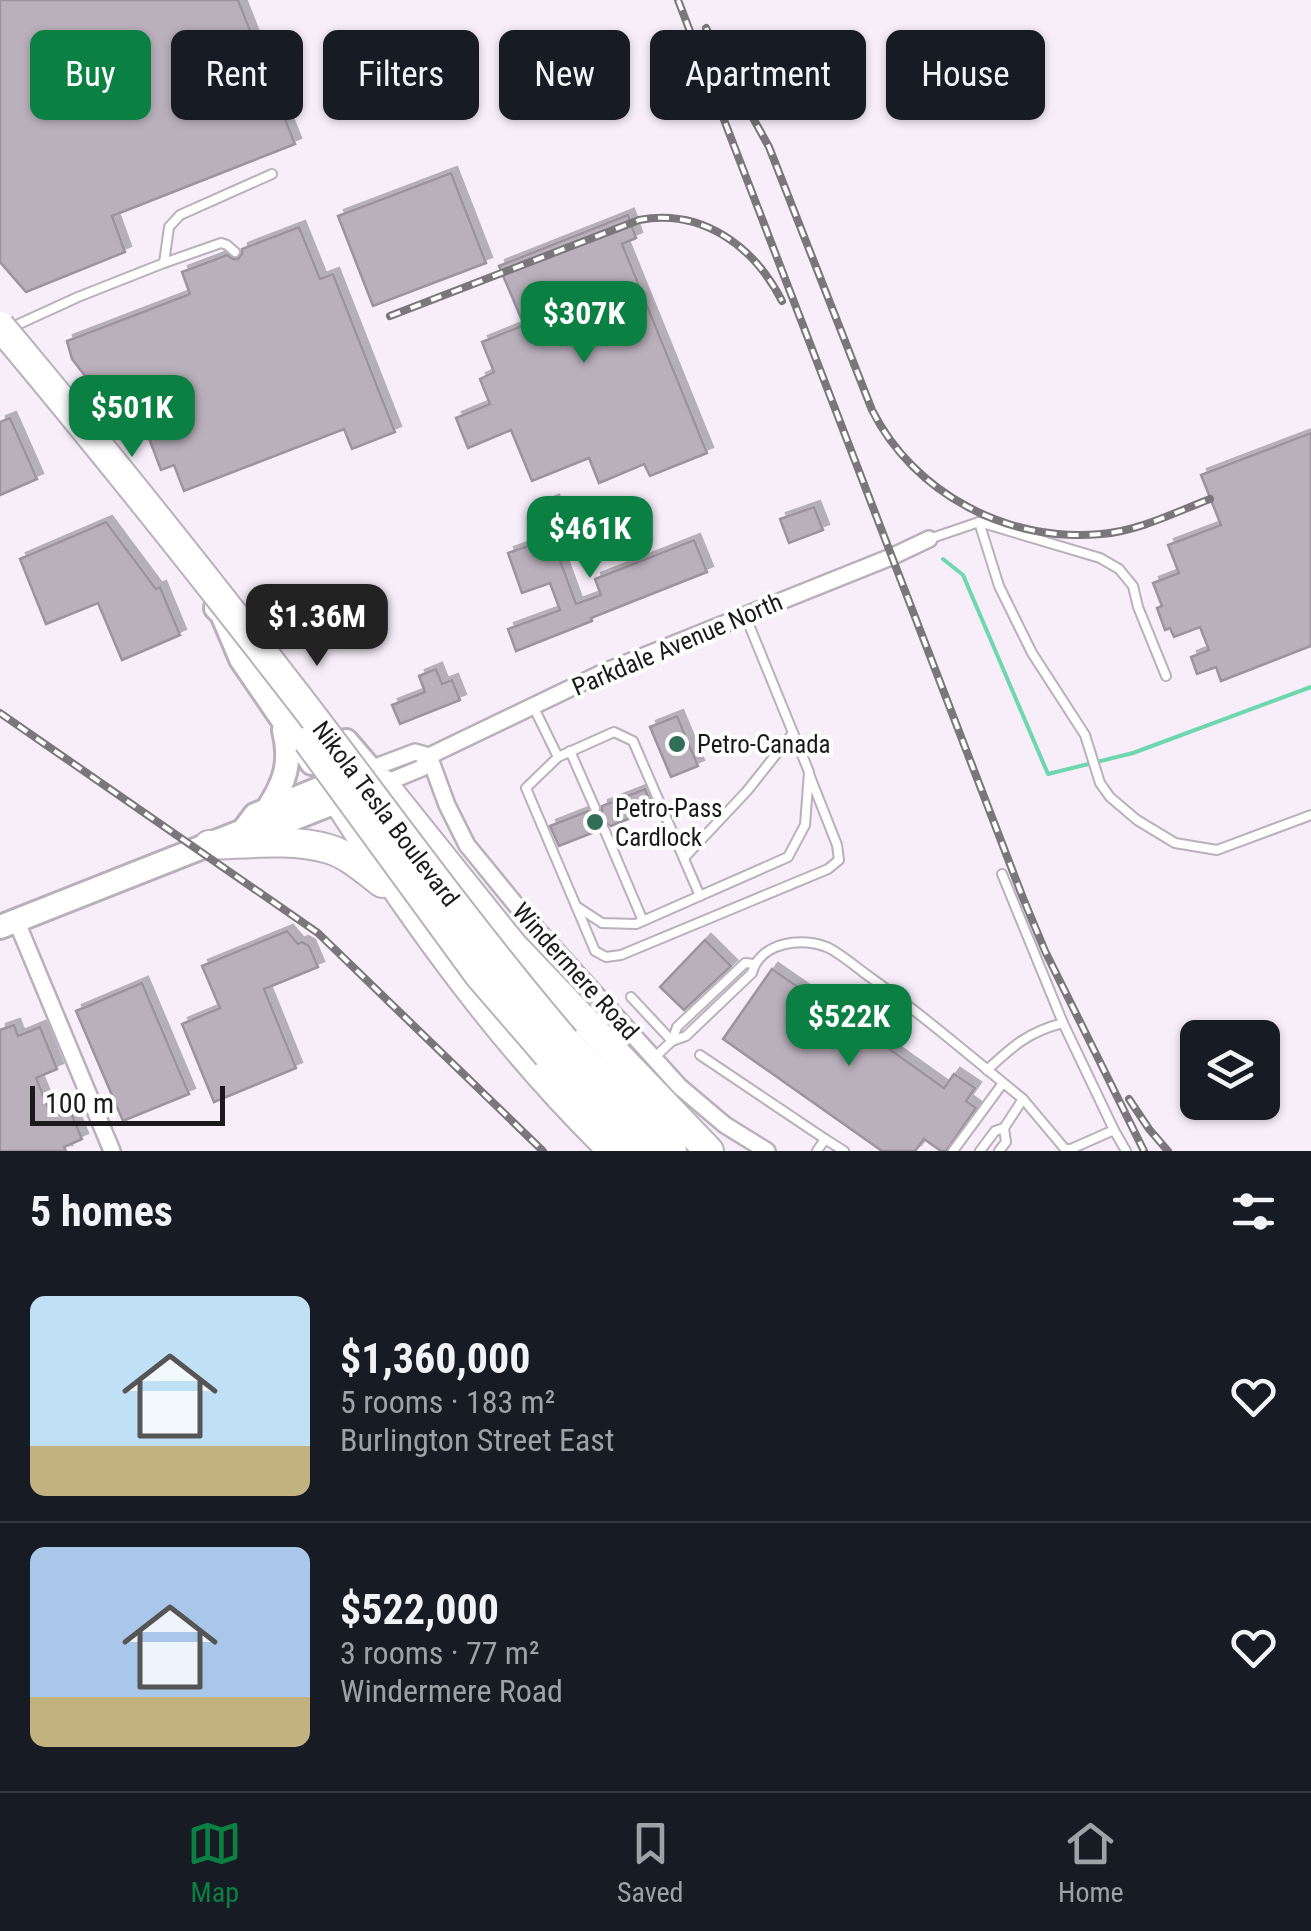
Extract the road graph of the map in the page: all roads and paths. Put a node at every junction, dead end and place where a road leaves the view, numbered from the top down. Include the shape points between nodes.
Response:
1 (272, 174) dead end
2 (234, 252) dead end
3 (164, 263) junction
4 (0, 326) edge
5 (0, 337) edge
6 (0, 352) edge
7 (979, 522) junction
8 (929, 540) joint
9 (222, 614) junction
10 (745, 616) junction
11 (241, 659) junction
12 (1166, 676) dead end
13 (533, 706) junction
14 (280, 718) junction
15 (792, 733) junction
16 (570, 752) junction
17 (429, 756) junction
18 (558, 757) junction
19 (809, 772) junction
20 (354, 785) junction
21 (595, 808) dead end
22 (267, 810) junction
23 (1311, 815) edge
24 (604, 828) dead end
25 (243, 831) junction
26 (209, 845) junction
27 (684, 858) junction
28 (1002, 874) dead end
29 (700, 896) junction
30 (576, 906) junction
31 (416, 917) junction
32 (643, 921) junction
33 (8, 924) edge
34 (631, 997) dead end
35 (1063, 1022) junction
36 (672, 1041) junction
37 (556, 1048) junction
38 (700, 1055) dead end
39 (654, 1058) junction
40 (987, 1070) junction
41 (1003, 1083) junction
42 (1022, 1099) junction
43 (1004, 1128) junction
44 (1114, 1130) junction
45 (825, 1138) junction
46 (112, 1151) edge
47 (612, 1151) edge
48 (642, 1151) edge
49 (672, 1151) edge
50 (709, 1151) edge
51 (767, 1151) edge
52 (817, 1151) edge
53 (844, 1151) edge
54 (953, 1151) edge
55 (980, 1151) edge
56 (999, 1151) edge
57 (1126, 1151) edge

1 - 3 lane via 180,215 168,227
2 - 3 lane via 221,242
3 - 5 lane via 63,303
4 - 37 highway, Nikola Tesla Boulevard, bridge via 305,706
5 - 9 main road
6 - 37 highway, Nikola Tesla Boulevard, bridge via 183,575 479,974
7 - 8 lane
7 - 12 lane via 1119,569 1132,586
7 - 23 lane via 1000,586 1032,653 1085,736 1110,797 1176,844 1217,850
8 - 10 street, Parkdale Avenue North
9 - 11 main road
9 - 20 main road via 260,644
10 - 13 street, Parkdale Avenue North
10 - 15 lane
11 - 14 main road
11 - 20 main road
13 - 17 street, Parkdale Avenue North
13 - 18 lane
14 - 20 main road
14 - 22 main road via 288,760
15 - 19 lane
15 - 27 lane
16 - 18 lane
16 - 21 lane
16 - 27 lane via 614,732 633,741
17 - 20 street, Parkdale Avenue North via 422,768
17 - 39 street, Windermere Road via 467,845
18 - 30 lane via 526,788
19 - 29 lane via 805,825 788,857
19 - 30 lane via 837,845 839,860 828,868 606,957 595,951
20 - 22 main road, Parkdale Avenue North
20 - 25 main road, Parkdale Avenue North via 262,831
20 - 31 highway
20 - 50 highway via 443,862 513,946
22 - 25 main road, Parkdale Avenue North
24 - 32 lane
25 - 26 main road, Parkdale Avenue North
26 - 31 highway via 330,849 354,861
26 - 33 main road, Parkdale Avenue North
27 - 29 lane
28 - 35 lane
29 - 32 lane
30 - 32 lane via 602,923
31 - 47 highway via 528,1062
33 - 46 street
34 - 36 lane
35 - 40 lane via 1020,1039
35 - 44 lane
36 - 39 lane
36 - 40 lane via 677,1028 745,963 787,942 806,942 828,948 900,998
37 - 48 highway, Nikola Tesla Boulevard
37 - 49 highway, Nikola Tesla Boulevard
38 - 45 lane
39 - 51 street, Windermere Road via 724,1125
40 - 41 lane
41 - 42 lane
41 - 54 lane
42 - 43 lane
42 - 44 lane via 1065,1149
43 - 55 lane
43 - 56 lane
44 - 57 lane
45 - 52 lane
45 - 53 lane

